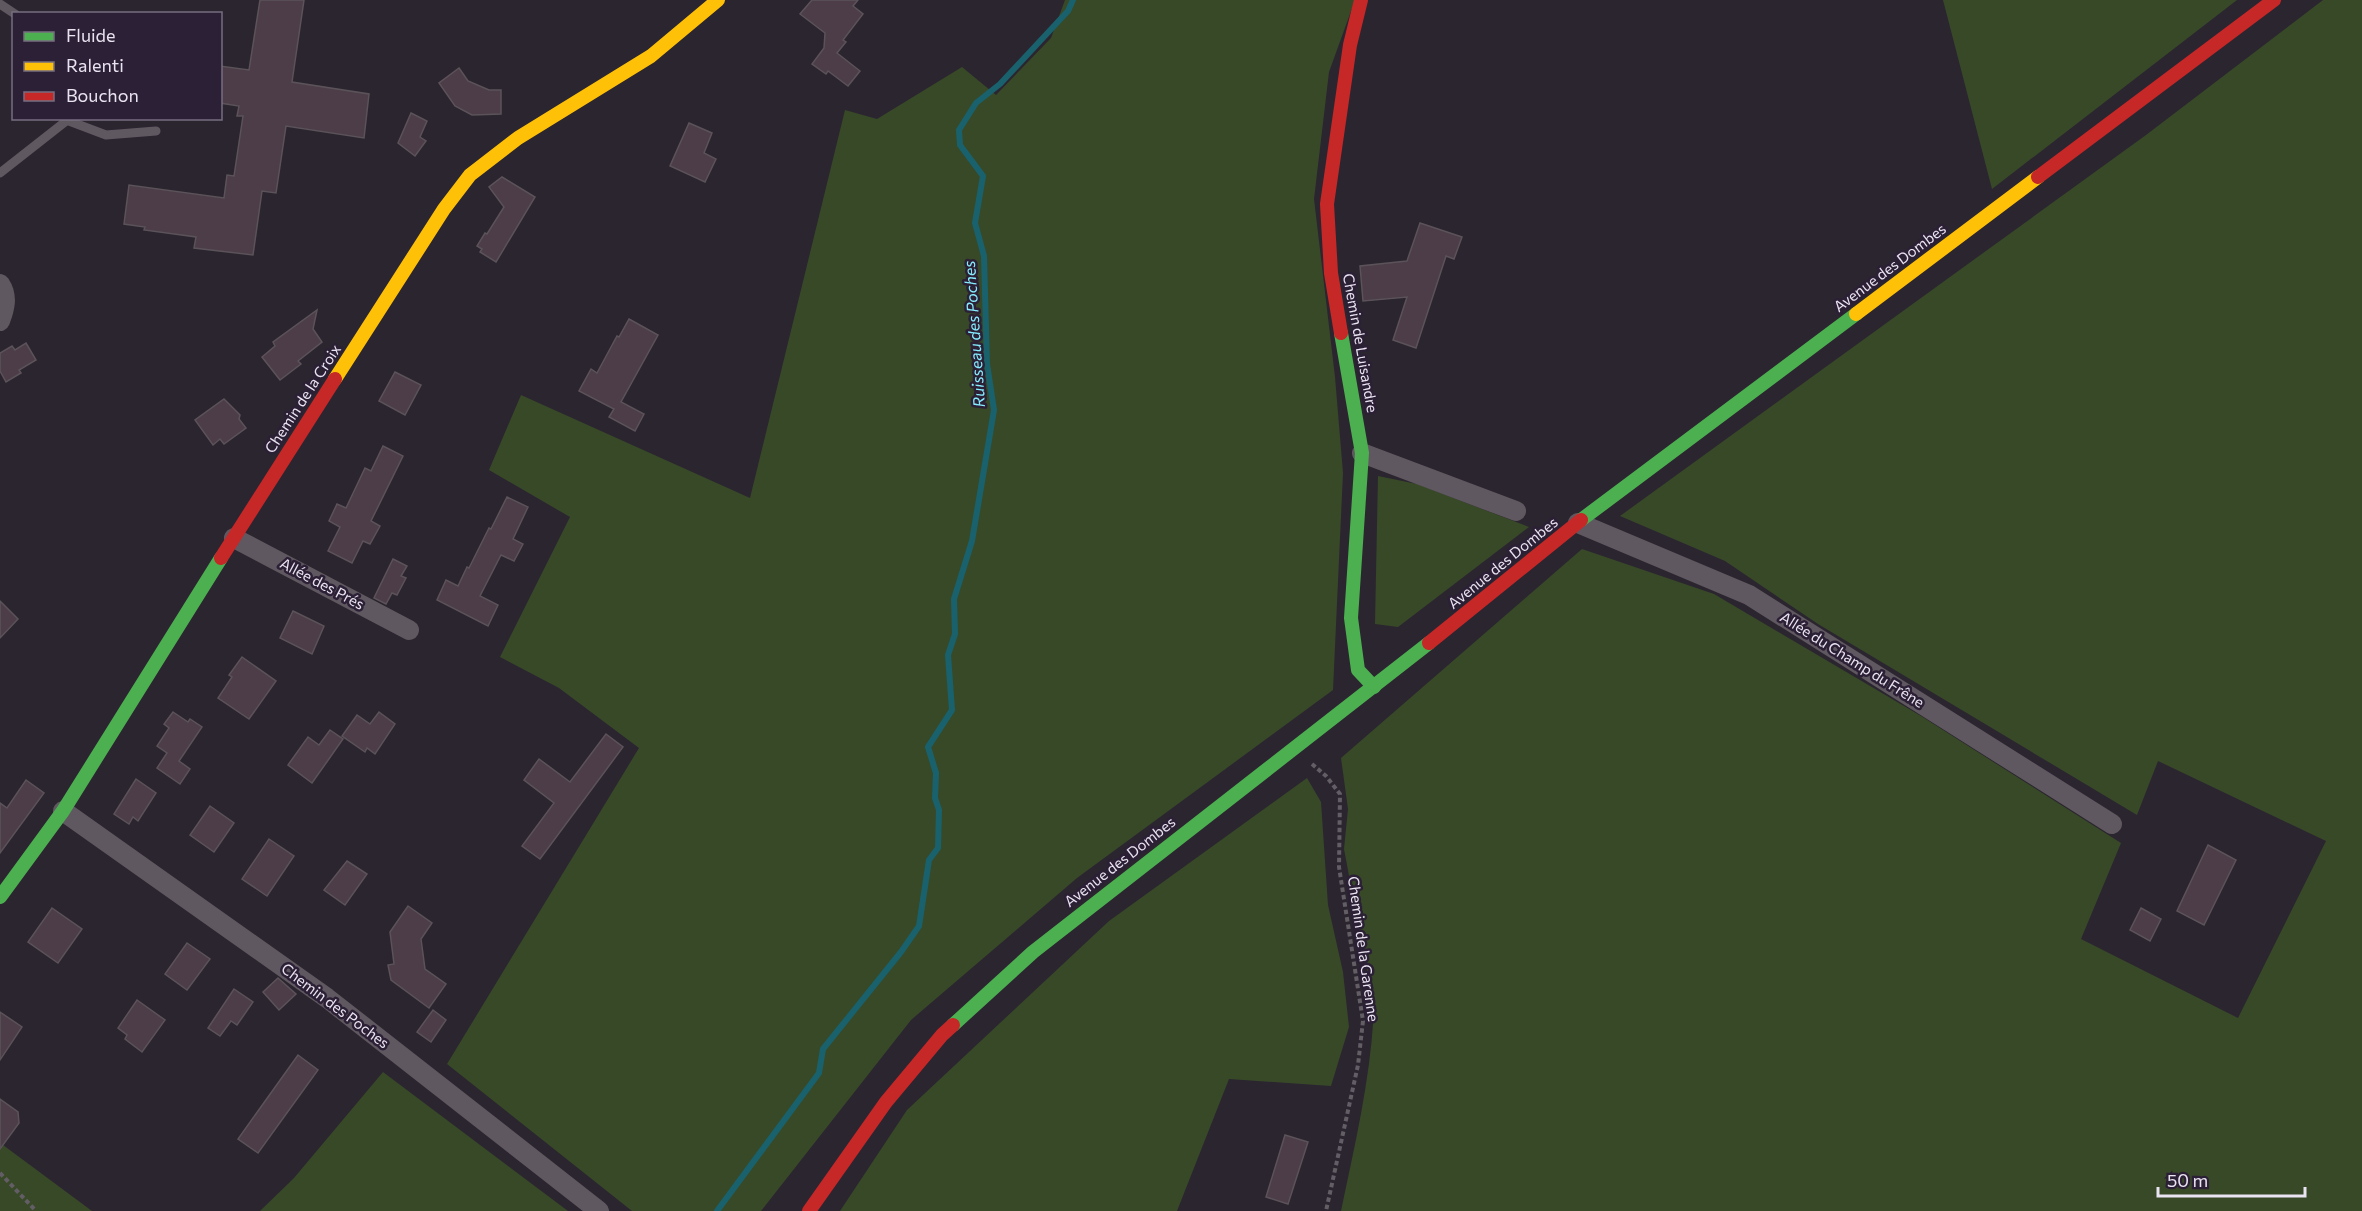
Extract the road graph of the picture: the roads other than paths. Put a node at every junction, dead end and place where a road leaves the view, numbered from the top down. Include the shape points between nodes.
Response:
1 (718, 0) edge
2 (1361, 0) edge
3 (2274, 0) edge
4 (69, 120) edge
5 (156, 131) dead end
6 (0, 173) edge
7 (0, 284) edge
8 (0, 321) edge
9 (1362, 453) junction
10 (1516, 511) dead end
11 (1578, 523) junction
12 (234, 538) junction
13 (409, 630) dead end
14 (1374, 687) junction
15 (63, 811) junction
16 (2112, 824) dead end
17 (0, 897) edge
18 (599, 1211) edge
19 (809, 1211) edge

1 - 12 main road, Chemin de la Croix via 651,57 518,138 470,175 444,209
2 - 9 main road, Chemin de Luisandre via 1350,45 1327,204 1331,273
3 - 11 main road, Avenue des Dombes
4 - 5 lane via 106,135
4 - 6 lane
7 - 8 street via 6,306
9 - 10 street
9 - 14 main road, Chemin de Luisandre via 1351,618 1358,670
11 - 14 main road, Avenue des Dombes
11 - 16 street, Allée du Champ du Frêne via 1749,595
12 - 13 street, Allée des Prés
12 - 15 main road, Chemin de la Croix
14 - 19 main road, Avenue des Dombes via 1033,952 942,1035 886,1102
15 - 17 main road, Chemin de la Croix
15 - 18 street, Chemin des Poches via 327,998

